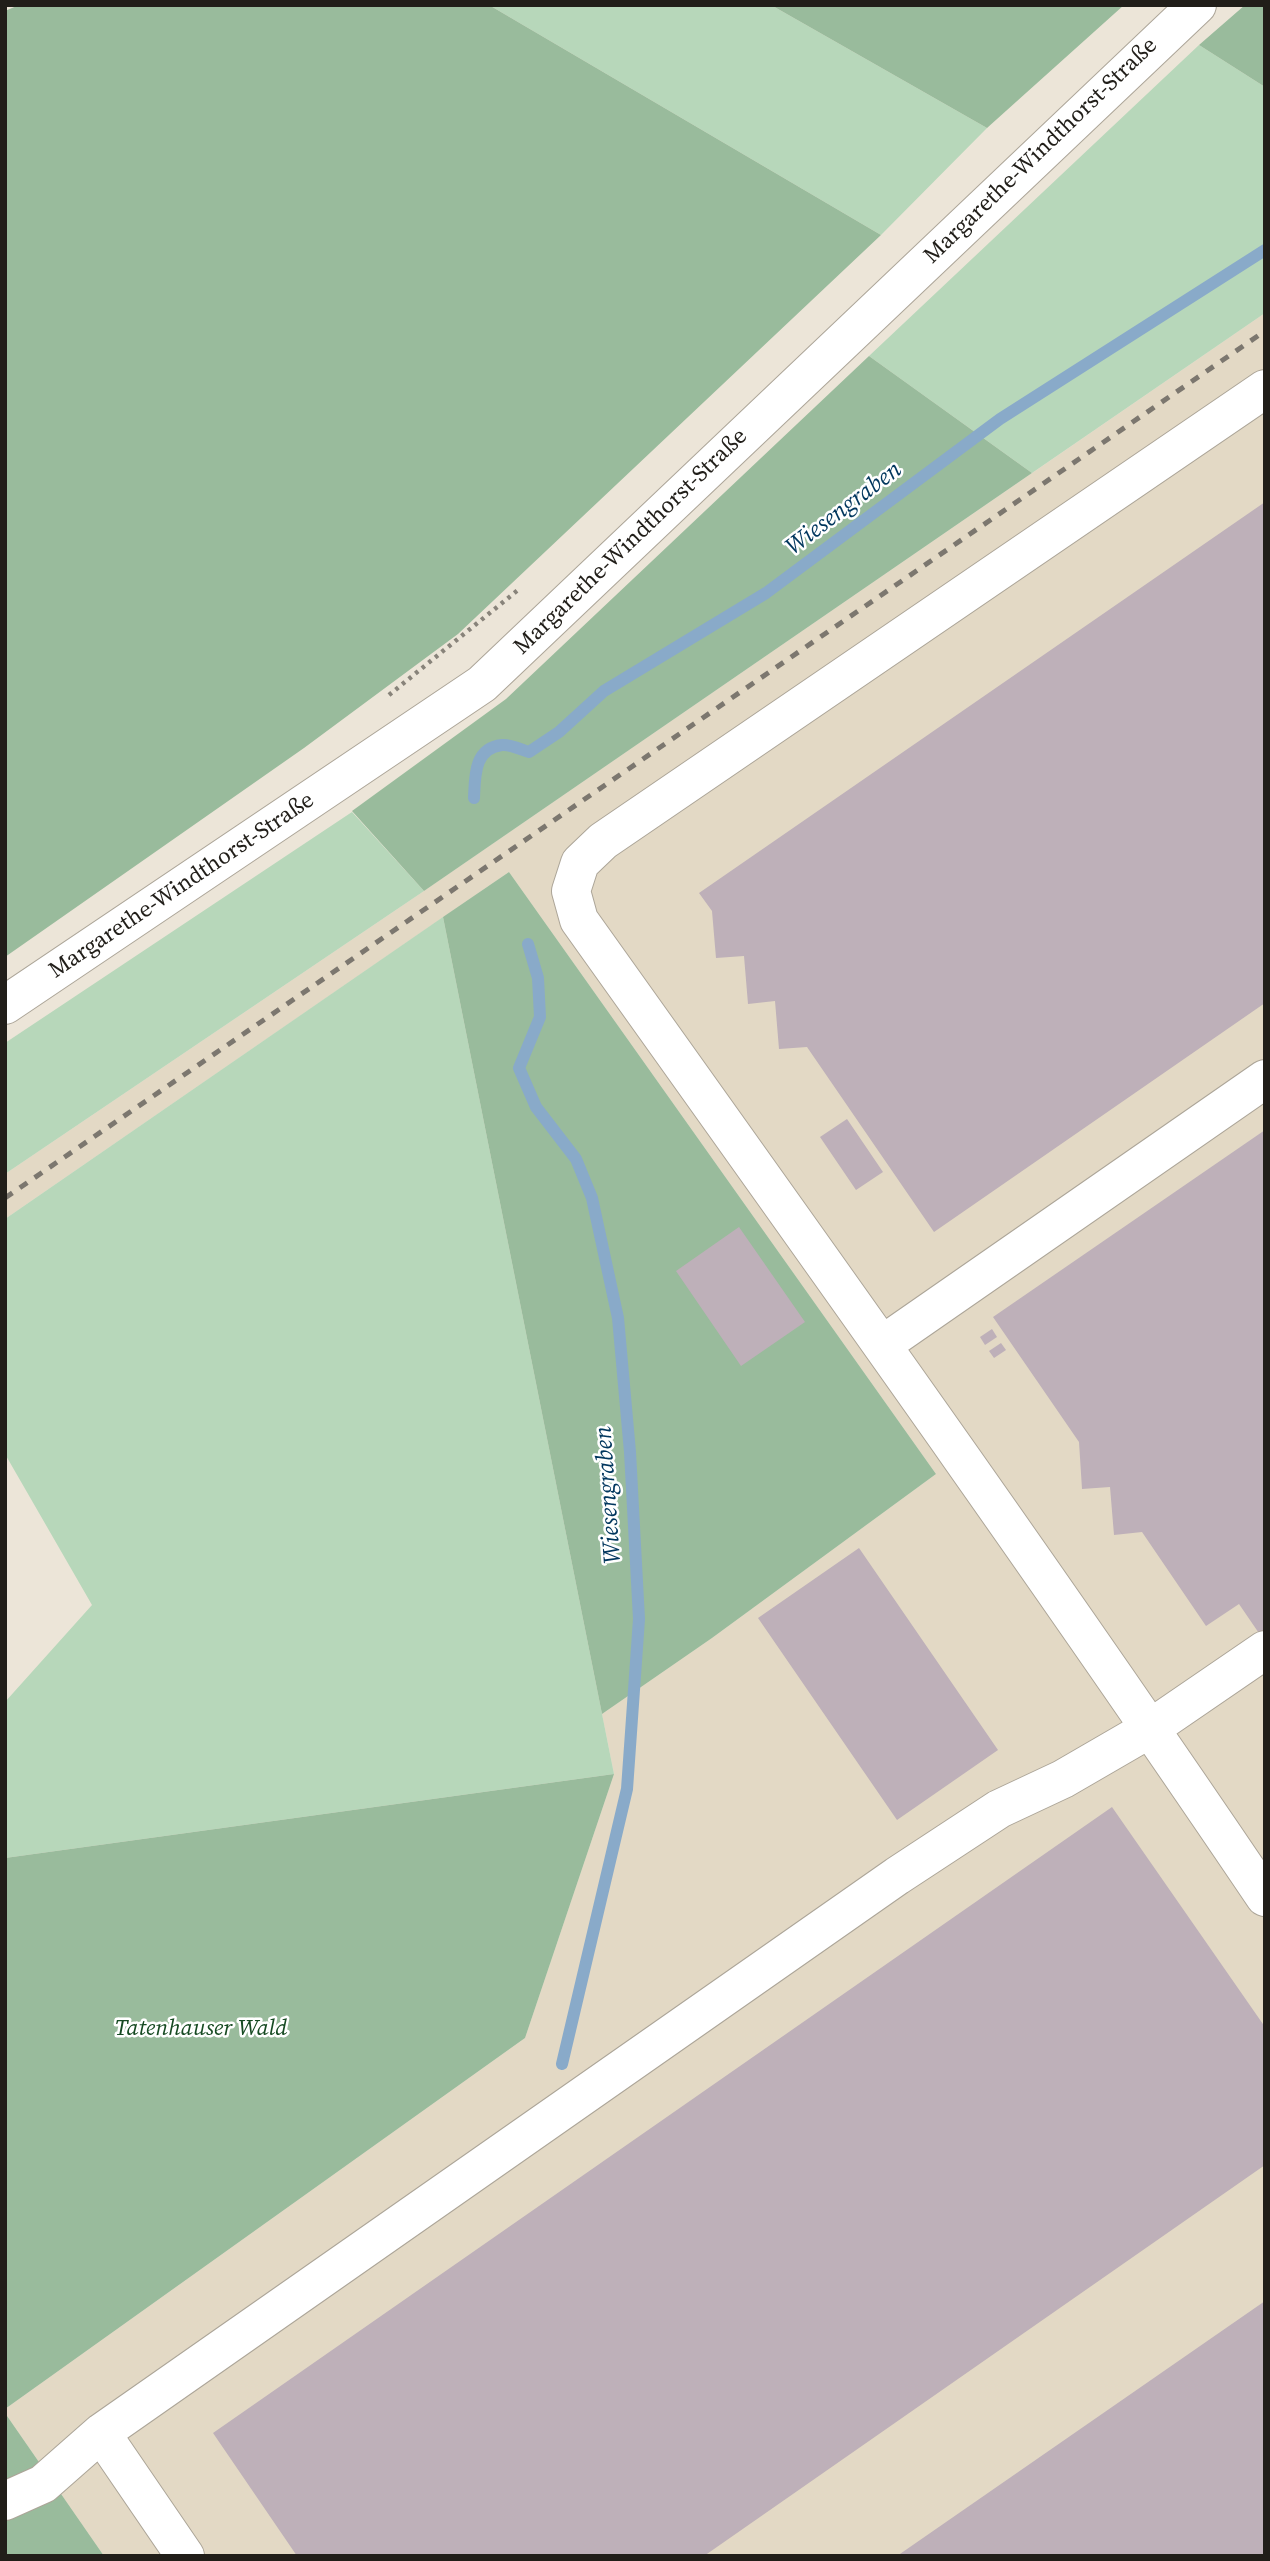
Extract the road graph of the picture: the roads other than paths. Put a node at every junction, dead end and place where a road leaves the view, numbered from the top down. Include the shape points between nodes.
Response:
1 (1197, 5) edge
2 (1265, 389) edge
3 (5, 1005) edge
4 (1265, 1079) edge
5 (882, 1345) junction
6 (1265, 1650) edge
7 (1151, 1728) junction
8 (1265, 1897) edge
9 (102, 2433) junction
10 (5, 2501) edge
11 (185, 2556) edge

1 - 3 street, Margarethe-Windthorst-Straße via 482,684
2 - 5 street via 603,841 580,863 571,891 579,920
4 - 5 street
5 - 7 street
6 - 7 street
7 - 8 street
7 - 9 street via 1063,1779 999,1809 897,1876
9 - 10 street via 43,2484
9 - 11 street

